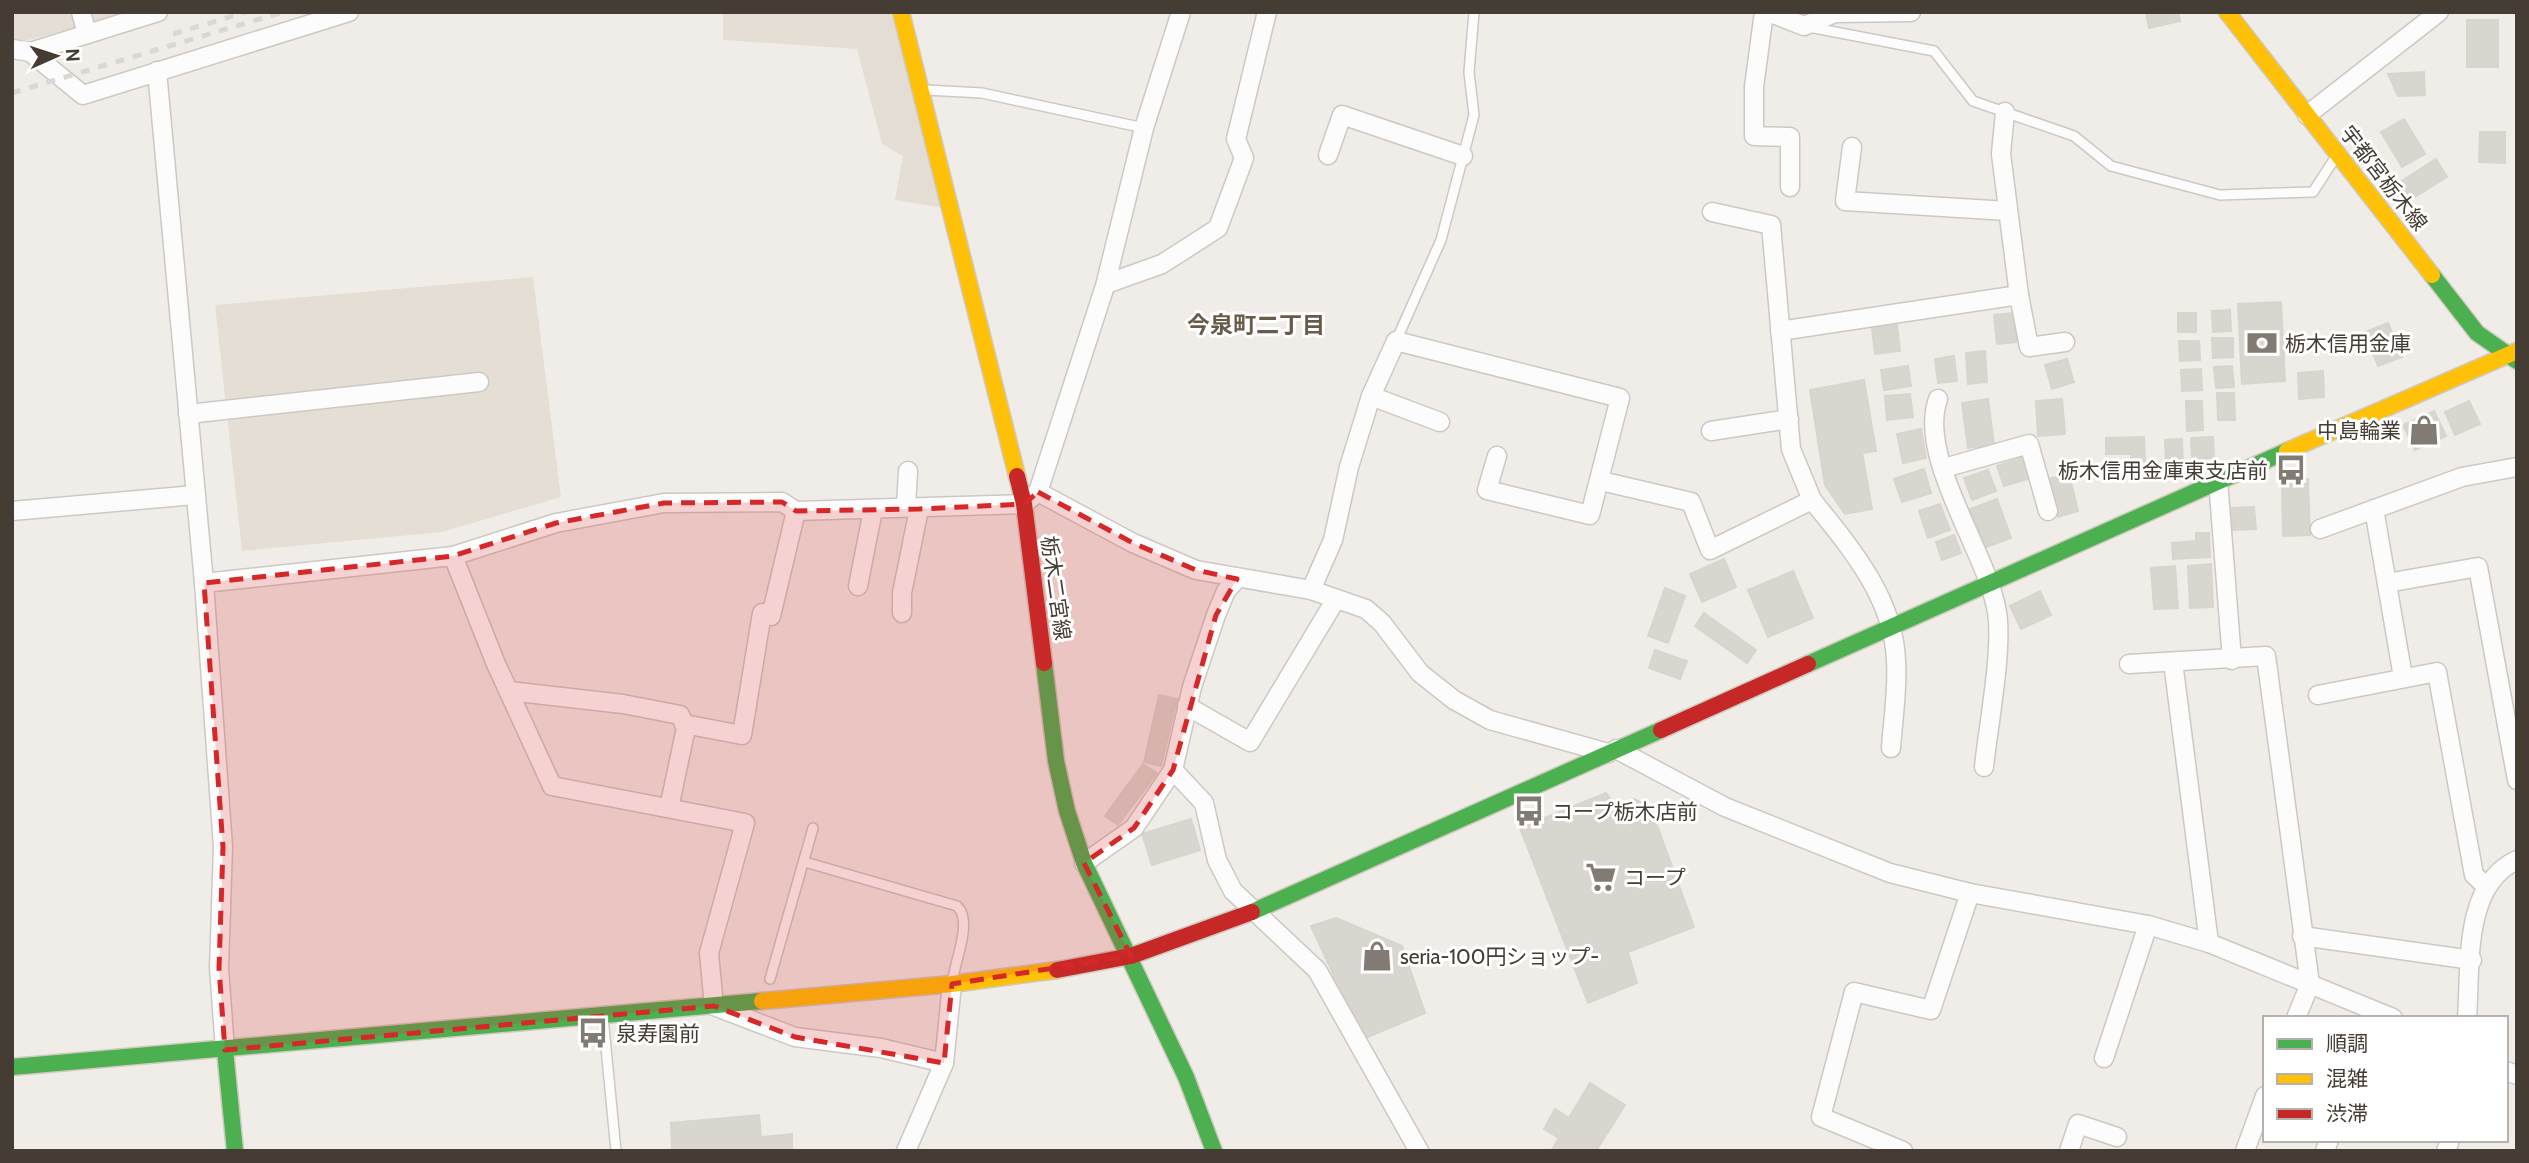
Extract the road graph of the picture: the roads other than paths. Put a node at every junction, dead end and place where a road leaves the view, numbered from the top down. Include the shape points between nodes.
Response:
1 (81, 12) edge
2 (158, 12) edge
3 (349, 12) edge
4 (901, 12) edge
5 (1181, 12) edge
6 (1267, 12) edge
7 (1474, 12) edge
8 (1766, 12) edge
9 (1910, 12) edge
10 (2227, 12) edge
11 (2439, 12) edge
12 (1804, 26) junction
13 (88, 34) junction
14 (21, 50) edge
15 (157, 71) junction
16 (921, 90) junction
17 (2005, 112) junction
18 (2307, 115) junction
19 (1144, 128) junction
20 (1852, 147) dead end
21 (2337, 153) junction
22 (1328, 155) dead end
23 (1463, 156) junction
24 (1790, 187) dead end
25 (2008, 211) junction
26 (1712, 212) dead end
27 (1106, 284) junction
28 (2019, 295) junction
29 (1780, 331) junction
30 (1396, 341) junction
31 (2065, 342) dead end
32 (2513, 355) edge
33 (479, 382) dead end
34 (1371, 396) junction
35 (1938, 399) dead end
36 (188, 414) junction
37 (1789, 419) junction
38 (1440, 422) dead end
39 (1711, 431) dead end
40 (1497, 456) dead end
41 (2517, 467) edge
42 (1944, 468) junction
43 (908, 471) dead end
44 (2218, 480) junction
45 (1601, 481) junction
46 (1038, 492) junction
47 (195, 495) junction
48 (1812, 500) junction
49 (1024, 504) junction
50 (913, 508) junction
51 (2374, 509) junction
52 (873, 510) junction
53 (12, 511) edge
54 (796, 511) junction
55 (2049, 511) dead end
56 (2320, 529) dead end
57 (453, 556) junction
58 (1237, 579) junction
59 (204, 583) junction
60 (1991, 583) junction
61 (2387, 583) junction
62 (858, 586) dead end
63 (1311, 590) junction
64 (1336, 599) junction
65 (902, 613) dead end
66 (1891, 628) junction
67 (2232, 660) junction
68 (2173, 662) junction
69 (2129, 664) dead end
70 (2403, 677) junction
71 (509, 691) junction
72 (2318, 695) dead end
73 (1187, 706) junction
74 (684, 724) junction
75 (1891, 748) dead end
76 (1612, 751) junction
77 (1984, 767) dead end
78 (1173, 770) junction
79 (2517, 780) edge
80 (669, 808) junction
81 (813, 828) dead end
82 (2517, 860) edge
83 (805, 862) junction
84 (1084, 863) junction
85 (2487, 887) junction
86 (1970, 893) junction
87 (1253, 912) junction
88 (2148, 925) junction
89 (2302, 936) junction
90 (2209, 943) junction
91 (1131, 956) junction
92 (2472, 960) junction
93 (771, 979) dead end
94 (952, 984) junction
95 (2310, 984) junction
96 (714, 1006) junction
97 (603, 1016) junction
98 (2297, 1016) edge
99 (2385, 1016) edge
100 (2468, 1016) edge
101 (225, 1050) junction
102 (2104, 1058) dead end
103 (944, 1063) junction
104 (12, 1067) edge
105 (2263, 1102) edge
106 (2117, 1138) dead end
107 (235, 1151) edge
108 (616, 1151) edge
109 (906, 1151) edge
110 (1214, 1151) edge
111 (1419, 1151) edge
112 (1903, 1151) edge
113 (2068, 1151) edge
114 (2245, 1151) edge

1 - 13 street
2 - 13 street
3 - 15 street
4 - 16 street, 栃木二宮線
5 - 19 street
6 - 27 street via 1236,139 1244,158 1218,228 1162,264
7 - 23 lane via 1469,72 1474,115
8 - 12 street
8 - 24 street via 1754,87 1754,136 1790,137
9 - 12 street via 1835,13
10 - 18 street, 宇都宮栃木線
11 - 18 street
12 - 17 lane via 1934,51 1973,101
13 - 14 street
14 - 15 street via 83,95
15 - 36 street
16 - 19 lane via 982,93
16 - 49 street, 栃木二宮線
17 - 21 lane via 2074,136 2111,166 2220,195 2313,192
17 - 25 street via 2001,154
18 - 21 street, 宇都宮栃木線
19 - 27 street
20 - 25 street via 1845,201
21 - 32 street, 宇都宮栃木線 via 2477,333
22 - 23 street via 1342,115
23 - 30 lane via 1441,240
25 - 28 street
26 - 29 street via 1771,225
27 - 46 street
28 - 29 street
28 - 31 street via 2029,348
29 - 37 street
30 - 34 street
30 - 45 street via 1620,398
32 - 44 street
33 - 36 street
34 - 38 street
34 - 63 street via 1333,540
35 - 42 street via 1932,416
36 - 47 street
37 - 39 street
37 - 48 street via 1791,449
40 - 45 street via 1487,490 1590,516
41 - 51 street via 2462,477
42 - 55 street via 2029,444
42 - 60 street
43 - 50 street
44 - 60 street
44 - 67 street
45 - 48 street via 1691,502 1710,550
46 - 49 street
46 - 58 street via 1133,543 1196,570
47 - 53 street
47 - 59 street
48 - 66 street via 1863,563
49 - 50 street
49 - 84 street, 栃木二宮線 via 1056,761
50 - 52 street
50 - 65 street
51 - 56 street
51 - 61 street
52 - 54 street
52 - 62 street
54 - 57 street via 782,502 664,503 556,523
54 - 74 street via 771,616 762,613 742,735
57 - 59 street
57 - 71 street
58 - 63 street via 1268,580
58 - 73 street via 1216,615
59 - 101 street via 223,847 219,968
60 - 66 street
60 - 77 street via 1998,615
61 - 70 street
61 - 79 street via 2478,567
63 - 64 street
64 - 73 street via 1250,742
64 - 76 street via 1366,609 1420,673 1490,720 1537,736
66 - 75 street via 1896,661
66 - 76 street
67 - 68 street
67 - 89 street via 2266,656
68 - 69 street
68 - 90 street
70 - 72 street
70 - 85 street via 2437,672 2474,875
71 - 74 street via 634,706 680,715
71 - 80 street via 552,786
73 - 78 street
74 - 80 street
76 - 86 street via 1725,807 1890,873
76 - 87 street
78 - 84 street via 1134,828
78 - 87 street via 1204,803 1222,873
80 - 96 street via 745,822 709,953
81 - 83 lane
82 - 85 street via 2504,866
83 - 93 lane
83 - 94 lane via 957,906 965,923
84 - 91 street, 栃木二宮線
85 - 92 street via 2477,910
86 - 88 street
86 - 112 street via 1931,1010 1854,992 1821,1117
87 - 91 street
87 - 111 street via 1317,970
88 - 90 street
88 - 102 street
89 - 92 street
89 - 95 street
90 - 95 street
91 - 94 street
91 - 110 street, 栃木二宮線
92 - 100 street
94 - 96 street
94 - 103 street
95 - 98 street
95 - 99 street
96 - 97 street
96 - 103 street via 795,1037 881,1048
97 - 101 street
97 - 108 lane
101 - 104 street
101 - 107 street
103 - 109 street
105 - 114 street
106 - 113 street via 2078,1124

